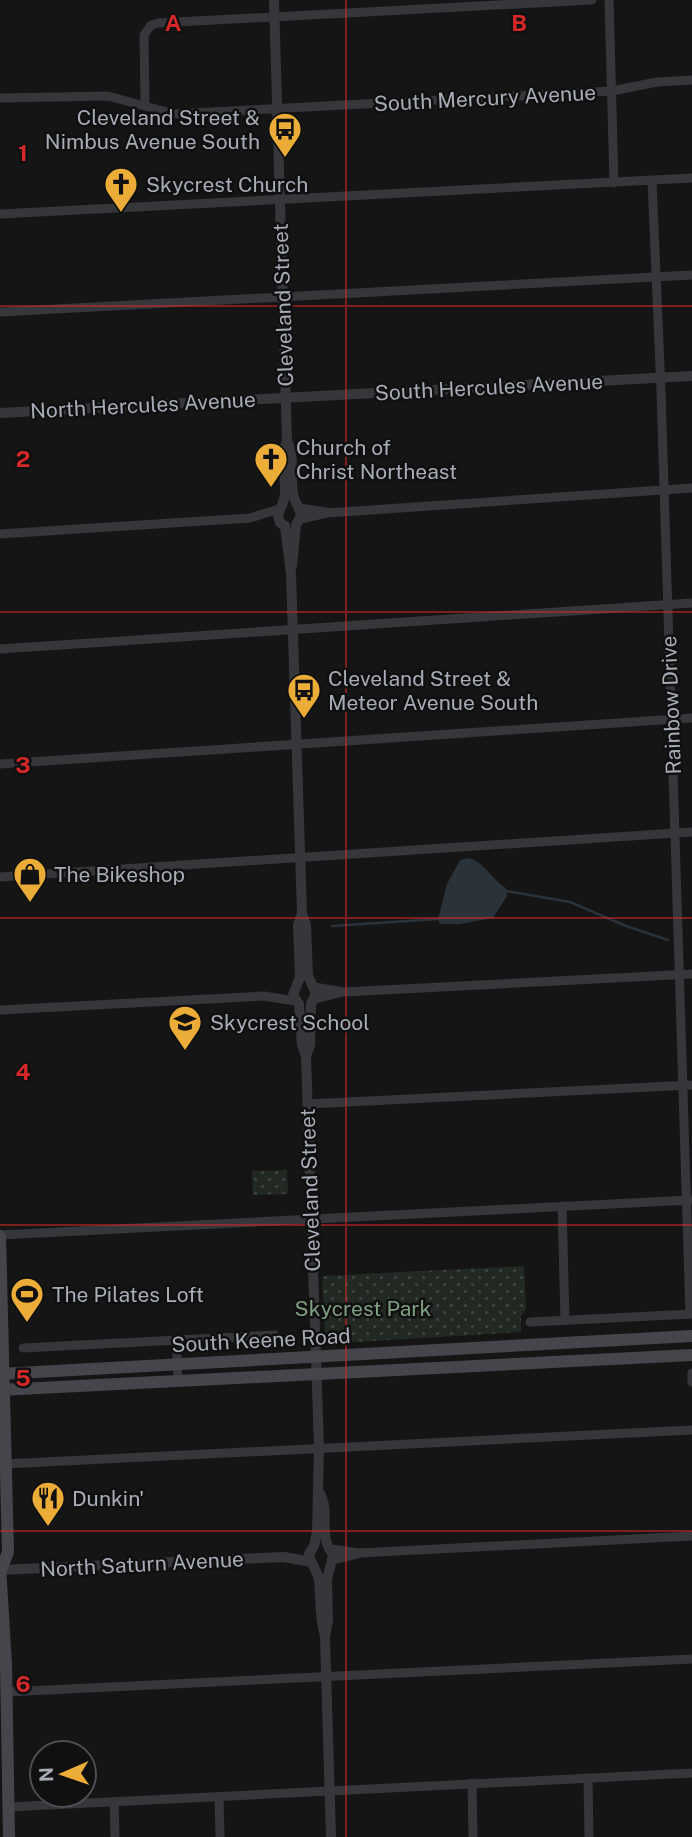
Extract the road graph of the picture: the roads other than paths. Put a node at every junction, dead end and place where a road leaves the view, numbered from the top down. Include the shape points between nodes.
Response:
1 (274, 0) edge
2 (592, 0) edge
3 (609, 0) edge
4 (274, 17) junction
5 (692, 80) edge
6 (611, 91) junction
7 (0, 98) edge
8 (145, 106) junction
9 (277, 109) junction
10 (692, 178) edge
11 (652, 181) junction
12 (614, 183) junction
13 (280, 201) junction
14 (0, 214) edge
15 (692, 275) edge
16 (656, 277) junction
17 (283, 297) junction
18 (0, 312) edge
19 (692, 376) edge
20 (661, 378) junction
21 (286, 398) junction
22 (0, 413) edge
23 (287, 442) junction
24 (692, 488) edge
25 (664, 490) junction
26 (281, 507) junction
27 (250, 518) junction
28 (293, 518) junction
29 (0, 534) edge
30 (692, 603) edge
31 (667, 604) junction
32 (292, 630) junction
33 (0, 649) edge
34 (692, 718) edge
35 (671, 719) junction
36 (296, 745) junction
37 (0, 764) edge
38 (692, 832) edge
39 (675, 833) junction
40 (300, 858) junction
41 (0, 877) edge
42 (692, 974) edge
43 (679, 975) junction
44 (304, 986) junction
45 (344, 992) junction
46 (264, 996) junction
47 (305, 1002) junction
48 (0, 1010) edge
49 (687, 1085) edge
50 (307, 1104) junction
51 (689, 1200) edge
52 (562, 1206) junction
53 (311, 1219) junction
54 (0, 1236) edge
55 (691, 1314) edge
56 (565, 1320) junction
57 (530, 1322) dead end
58 (275, 1335) dead end
59 (692, 1336) edge
60 (176, 1339) junction
61 (23, 1348) dead end
62 (439, 1350) junction
63 (692, 1355) edge
64 (316, 1356) junction
65 (177, 1363) junction
66 (138, 1365) junction
67 (692, 1373) edge
68 (316, 1374) junction
69 (3, 1380) edge
70 (201, 1381) junction
71 (178, 1382) junction
72 (692, 1382) edge
73 (692, 1430) edge
74 (318, 1448) junction
75 (2, 1465) edge
76 (319, 1492) junction
77 (692, 1536) edge
78 (330, 1555) junction
79 (313, 1556) junction
80 (0, 1569) edge
81 (325, 1636) junction
82 (692, 1659) edge
83 (3, 1664) edge
84 (325, 1676) junction
85 (6, 1692) junction
86 (4, 1760) edge
87 (692, 1773) edge
88 (588, 1778) junction
89 (472, 1783) junction
90 (330, 1791) junction
91 (219, 1797) junction
92 (114, 1802) junction
93 (8, 1807) junction
94 (9, 1837) edge
95 (115, 1837) edge
96 (220, 1837) edge
97 (331, 1837) edge
98 (473, 1837) edge
99 (589, 1837) edge

1 - 4 street, Cleveland Street
2 - 4 street
3 - 6 street
4 - 8 street via 151,25 143,42
4 - 9 street, Cleveland Street
5 - 6 street, South Mercury Avenue
6 - 9 street, South Mercury Avenue
6 - 12 street
7 - 8 street, South Mercury Avenue via 108,96
8 - 9 street, South Mercury Avenue via 174,114
9 - 13 street, Cleveland Street
10 - 11 street
11 - 12 street
11 - 16 street, Rainbow Drive
12 - 13 street
13 - 14 street
13 - 17 street, Cleveland Street
15 - 16 street
16 - 17 street
16 - 20 street, Rainbow Drive
17 - 18 street
17 - 21 street, Cleveland Street
19 - 20 street, South Hercules Avenue
20 - 21 street, South Hercules Avenue
20 - 25 street, Rainbow Drive
21 - 22 street, North Hercules Avenue
21 - 23 street, Cleveland Street
23 - 26 street, Cleveland Street
23 - 28 street, Cleveland Street via 292,450
24 - 25 street
25 - 28 street
25 - 31 street, Rainbow Drive
26 - 27 street
26 - 28 street, Cleveland Street via 278,516
26 - 28 street via 290,503
27 - 28 street
27 - 29 street
28 - 32 street, Cleveland Street
30 - 31 street
31 - 32 street
31 - 35 street, Rainbow Drive
32 - 33 street
32 - 36 street, Cleveland Street
34 - 35 street
35 - 36 street
35 - 39 street, Rainbow Drive
36 - 37 street
36 - 40 street, Cleveland Street
38 - 39 street
39 - 40 street
39 - 43 street, Rainbow Drive
40 - 41 street
40 - 44 street, Cleveland Street via 306,925
42 - 43 street
43 - 45 street
43 - 49 street, Rainbow Drive
44 - 45 street
44 - 46 street
44 - 47 street
44 - 47 street via 293,995
45 - 47 street
46 - 47 street
46 - 48 street
47 - 50 street, Cleveland Street via 302,1045
49 - 50 street
49 - 51 street, Rainbow Drive
50 - 53 street, Cleveland Street
51 - 52 street
51 - 55 street, Rainbow Drive
52 - 53 street
52 - 56 street
53 - 54 street
53 - 64 street, Cleveland Street
54 - 69 main road
55 - 56 street
56 - 57 street
58 - 60 street
59 - 62 main road, South Keene Road
60 - 61 street
60 - 65 street
62 - 64 main road, South Keene Road
62 - 68 main road via 402,1359 339,1362
63 - 68 main road, South Keene Road
64 - 65 main road, South Keene Road
64 - 68 street, Cleveland Street
64 - 70 main road via 294,1368 235,1371
65 - 66 main road, South Keene Road
65 - 71 street
66 - 69 main road, South Keene Road
66 - 69 main road via 21,1365 10,1361
67 - 72 street
68 - 70 main road, South Keene Road
68 - 74 street, Cleveland Street
69 - 71 main road, South Keene Road
69 - 75 main road
70 - 71 main road, South Keene Road
73 - 74 street
74 - 75 street
74 - 76 street, Cleveland Street
75 - 80 main road via 8,1552
76 - 78 street, Cleveland Street via 325,1500
76 - 79 street, Cleveland Street
77 - 78 street
78 - 79 street via 321,1544
78 - 79 street via 323,1568
78 - 81 street, Cleveland Street
79 - 80 street, North Saturn Avenue
79 - 81 street, Cleveland Street
80 - 83 main road
81 - 84 street, Cleveland Street
82 - 84 street
83 - 85 main road
84 - 85 street
84 - 90 street, Cleveland Street
85 - 86 main road
86 - 93 main road
87 - 88 street
88 - 89 street
88 - 99 street
89 - 90 street
89 - 98 street
90 - 91 street
90 - 97 street, Cleveland Street
91 - 92 street
91 - 96 street
92 - 93 street
92 - 95 street
93 - 94 main road

